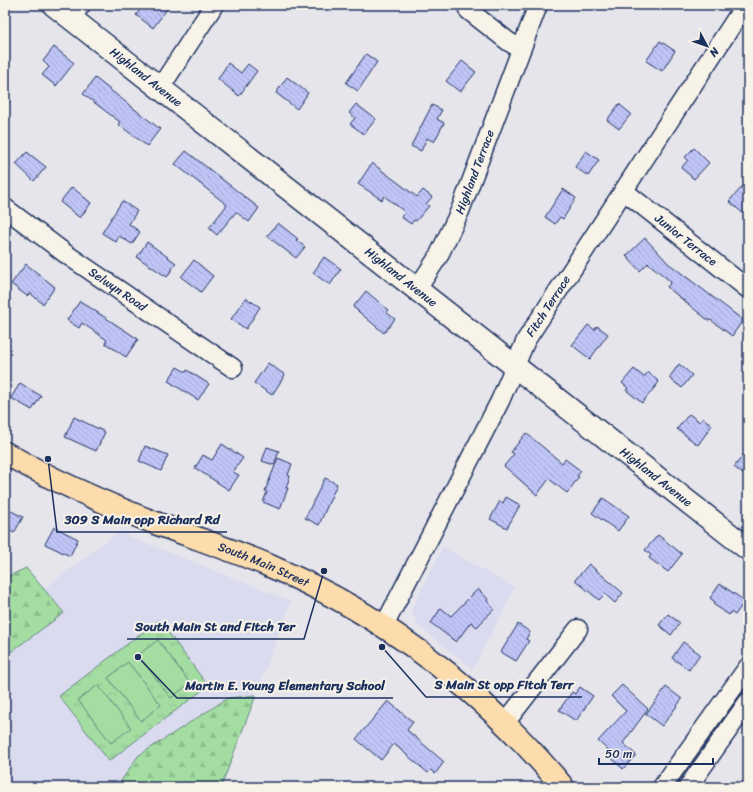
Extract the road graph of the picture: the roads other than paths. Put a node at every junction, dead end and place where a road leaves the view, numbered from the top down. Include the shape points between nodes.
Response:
1 (214, 5) edge
2 (538, 5) edge
3 (745, 5) edge
4 (69, 9) edge
5 (468, 10) dead end
6 (521, 49) junction
7 (160, 88) junction
8 (624, 190) junction
9 (5, 208) edge
10 (417, 289) junction
11 (748, 289) edge
12 (514, 366) junction
13 (233, 368) dead end
14 (5, 453) edge
15 (748, 549) edge
16 (384, 626) junction
17 (578, 629) dead end
18 (748, 667) edge
19 (748, 702) edge
20 (505, 723) junction
21 (563, 787) edge
22 (662, 787) edge
23 (688, 787) edge

1 - 7 street
2 - 6 street, Highland Terrace
3 - 8 street, Fitch Terrace
4 - 7 street, Highland Avenue
5 - 6 street
6 - 10 street, Highland Terrace via 453,228
7 - 10 street, Highland Avenue
8 - 11 street, Junior Terrace
8 - 12 street, Fitch Terrace via 526,340
9 - 13 street, Selwyn Road via 66,254
10 - 12 street, Highland Avenue
12 - 15 street, Highland Avenue
12 - 16 street, Fitch Terrace via 500,401
14 - 16 main road, South Main Street via 110,504 290,574 327,592
16 - 20 main road, South Main Street via 442,668
17 - 20 street
18 - 22 street
19 - 23 street
20 - 21 main road, South Main Street

